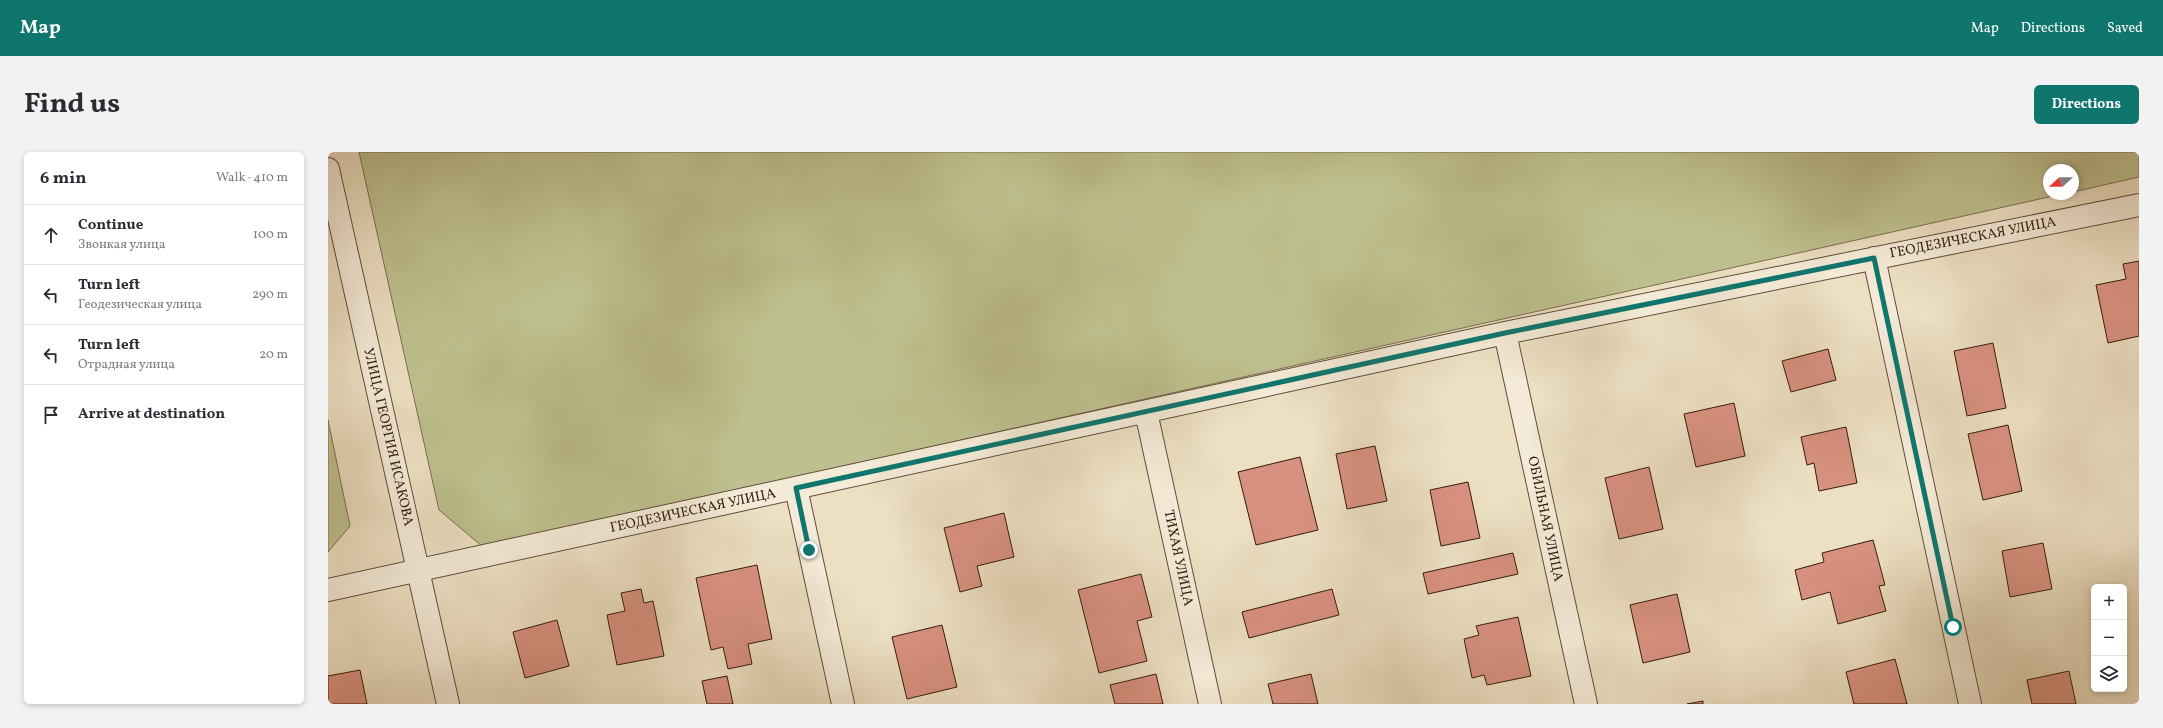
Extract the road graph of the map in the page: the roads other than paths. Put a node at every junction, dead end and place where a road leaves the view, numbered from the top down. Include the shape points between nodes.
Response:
1 (328, 169) edge
2 (2139, 205) edge
3 (1874, 258) junction
4 (1505, 333) junction
5 (1146, 412) junction
6 (796, 488) junction
7 (418, 570) junction
8 (328, 590) edge
9 (448, 704) edge
10 (843, 704) edge
11 (1210, 704) edge
12 (1586, 704) edge
13 (1970, 704) edge

1 - 7 street, УЛИЦА ГЕОРГИЯ ИСАКОВА
2 - 3 street, ГЕОДЕЗИЧЕСКАЯ УЛИЦА
3 - 4 street, ГЕОДЕЗИЧЕСКАЯ УЛИЦА
3 - 13 street
4 - 5 street, ГЕОДЕЗИЧЕСКАЯ УЛИЦА
4 - 12 street, ОБИЛЬНАЯ УЛИЦА
5 - 6 street, ГЕОДЕЗИЧЕСКАЯ УЛИЦА
5 - 11 street, ТИХАЯ УЛИЦА
6 - 7 street, ГЕОДЕЗИЧЕСКАЯ УЛИЦА
6 - 10 street
7 - 8 street, ГЕОДЕЗИЧЕСКАЯ УЛИЦА
7 - 9 street, УЛИЦА ГЕОРГИЯ ИСАКОВА

